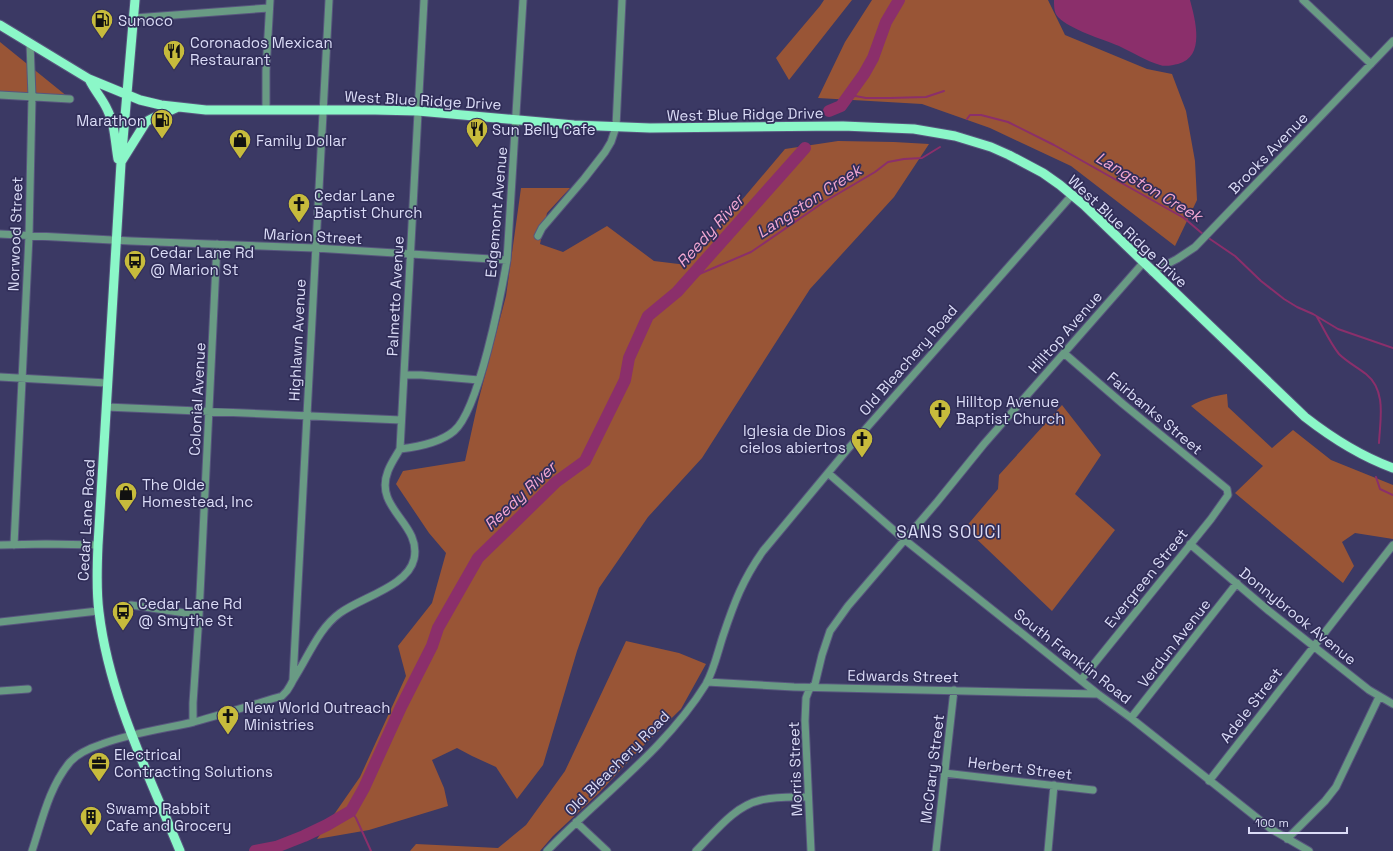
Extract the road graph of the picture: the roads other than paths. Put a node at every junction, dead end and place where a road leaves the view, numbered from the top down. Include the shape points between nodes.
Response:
1 (135, 0) edge
2 (270, 0) edge
3 (329, 0) edge
4 (424, 0) edge
5 (523, 0) edge
6 (622, 0) edge
7 (1303, 0) edge
8 (269, 8) junction
9 (134, 18) junction
10 (0, 25) edge
11 (1393, 41) edge
12 (30, 43) junction
13 (1371, 64) junction
14 (89, 79) junction
15 (0, 95) edge
16 (127, 95) junction
17 (32, 97) junction
18 (70, 99) dead end
19 (176, 108) junction
20 (266, 109) junction
21 (323, 110) junction
22 (418, 111) junction
23 (516, 119) junction
24 (616, 127) junction
25 (121, 163) junction
26 (120, 176) junction
27 (1072, 195) junction
28 (0, 234) edge
29 (28, 236) junction
30 (538, 236) dead end
31 (116, 240) junction
32 (217, 244) junction
33 (315, 248) junction
34 (410, 254) junction
35 (507, 260) junction
36 (1143, 263) junction
37 (1152, 272) junction
38 (1065, 354) junction
39 (404, 375) junction
40 (0, 377) edge
41 (22, 378) junction
42 (479, 380) junction
43 (107, 383) junction
44 (106, 407) junction
45 (209, 412) junction
46 (307, 416) junction
47 (401, 420) junction
48 (400, 450) junction
49 (1393, 468) edge
50 (828, 473) junction
51 (1228, 491) joint
52 (905, 540) junction
53 (1190, 544) junction
54 (1393, 544) edge
55 (0, 545) edge
56 (14, 545) junction
57 (98, 545) junction
58 (1237, 584) junction
59 (131, 606) dead end
60 (98, 611) junction
61 (199, 615) junction
62 (0, 622) edge
63 (1314, 646) junction
64 (1081, 680) junction
65 (292, 681) junction
66 (707, 682) junction
67 (812, 687) junction
68 (28, 689) dead end
69 (954, 690) junction
70 (0, 692) edge
71 (1098, 694) junction
72 (1379, 697) junction
73 (1393, 704) edge
74 (1131, 718) junction
75 (193, 722) junction
76 (132, 734) junction
77 (944, 773) junction
78 (1209, 780) junction
79 (1054, 785) junction
80 (1093, 790) dead end
81 (808, 797) junction
82 (576, 822) junction
83 (1287, 839) junction
84 (32, 851) edge
85 (180, 851) edge
86 (547, 851) edge
87 (607, 851) edge
88 (696, 851) edge
89 (812, 851) edge
90 (936, 851) edge
91 (1048, 851) edge
92 (1309, 851) edge

1 - 9 main road, Cedar Lane Road
2 - 8 street
3 - 21 street, Highlawn Avenue
4 - 22 street, Palmetto Avenue
5 - 23 street, Edgemont Avenue
6 - 24 street
7 - 13 street
8 - 9 street
8 - 20 street
9 - 16 main road, Cedar Lane Road
10 - 12 main road, West Blue Ridge Drive
11 - 13 street, Brooks Avenue
12 - 14 main road, West Blue Ridge Drive
12 - 17 street, Norwood Street
13 - 37 street, Brooks Avenue via 1201,241 1186,254
14 - 16 main road, West Blue Ridge Drive
14 - 26 main road, Cedar Lane Road via 108,109
15 - 17 street
16 - 19 main road, West Blue Ridge Drive via 145,102
16 - 25 main road, Cedar Lane Road
17 - 18 street
17 - 29 street, Norwood Street
19 - 20 main road, West Blue Ridge Drive
19 - 25 main road, Cedar Lane Road via 146,122
20 - 21 main road, West Blue Ridge Drive
21 - 22 main road, West Blue Ridge Drive
21 - 33 street, Highlawn Avenue
22 - 23 main road, West Blue Ridge Drive
22 - 34 street, Palmetto Avenue
23 - 24 main road, West Blue Ridge Drive
23 - 35 street, Edgemont Avenue
24 - 27 main road, West Blue Ridge Drive via 678,129 843,126 936,132 972,140 1009,155 1043,173
24 - 30 street via 605,152
25 - 26 main road, Cedar Lane Road
26 - 31 main road, Cedar Lane Road
27 - 36 main road, West Blue Ridge Drive
27 - 50 street, Old Bleachery Road
28 - 29 street, Marion Street
29 - 31 street, Marion Street
29 - 41 street, Norwood Street
31 - 32 street, Marion Street
31 - 43 main road, Cedar Lane Road
32 - 33 street, Marion Street
32 - 45 street, Colonial Avenue
33 - 34 street, Marion Street
33 - 46 street, Highlawn Avenue
34 - 35 street, Marion Street
34 - 39 street, Palmetto Avenue
35 - 42 street, Edgemont Avenue via 503,286
36 - 37 main road, West Blue Ridge Drive
36 - 38 street, Hilltop Avenue
37 - 49 main road, West Blue Ridge Drive via 1305,417 1347,447
38 - 51 street, Fairbanks Street
38 - 52 street, Hilltop Avenue via 984,444
39 - 42 street
39 - 47 street, Palmetto Avenue
40 - 41 street
41 - 43 street
41 - 56 street, Norwood Street
42 - 48 street, Edgemont Avenue via 466,415 455,430 440,439
43 - 44 main road, Cedar Lane Road
44 - 45 street
44 - 57 main road, Cedar Lane Road
45 - 46 street
45 - 61 street, Colonial Avenue
46 - 47 street
46 - 65 street, Highlawn Avenue
47 - 48 street, Palmetto Avenue
48 - 65 street via 387,471 385,489 391,506 413,538 415,552 412,566 398,582 350,607 333,619 321,633
50 - 52 street, South Franklin Road
50 - 66 street, Old Bleachery Road via 763,550 751,568 734,603
51 - 53 street, Evergreen Street via 1227,497
52 - 64 street, South Franklin Road
52 - 67 street, Hilltop Avenue via 834,624
53 - 58 street, Donnybrook Avenue
53 - 64 street, Evergreen Street
54 - 63 street, Adele Street
55 - 56 street
56 - 57 street
57 - 60 main road, Cedar Lane Road
58 - 63 street, Donnybrook Avenue
58 - 74 street, Verdun Avenue
59 - 61 street
60 - 62 street
60 - 76 main road, Cedar Lane Road via 117,696
61 - 75 street, Colonial Avenue
63 - 72 street, Donnybrook Avenue
63 - 78 street, Adele Street
64 - 71 street, South Franklin Road
65 - 75 street via 289,690 282,696
66 - 67 street, Edwards Street
66 - 82 street, Old Bleachery Road via 693,704 663,739
67 - 69 street, Edwards Street
67 - 81 street, Morris Street via 807,694 805,721
68 - 70 street
69 - 71 street, Edwards Street
69 - 77 street, McCrary Street
71 - 74 street, South Franklin Road
72 - 73 street, Donnybrook Avenue
72 - 83 street via 1336,787
74 - 78 street, South Franklin Road
75 - 76 street
76 - 84 street via 92,748 77,755 70,762 51,794
76 - 85 main road, Cedar Lane Road
77 - 79 street, Herbert Street
77 - 90 street, McCrary Street
78 - 83 street, South Franklin Road
79 - 80 street, Herbert Street
79 - 91 street
81 - 88 street via 769,798 749,804 732,815
81 - 89 street, Morris Street
82 - 86 street, Old Bleachery Road
82 - 87 street
83 - 92 street, South Franklin Road

